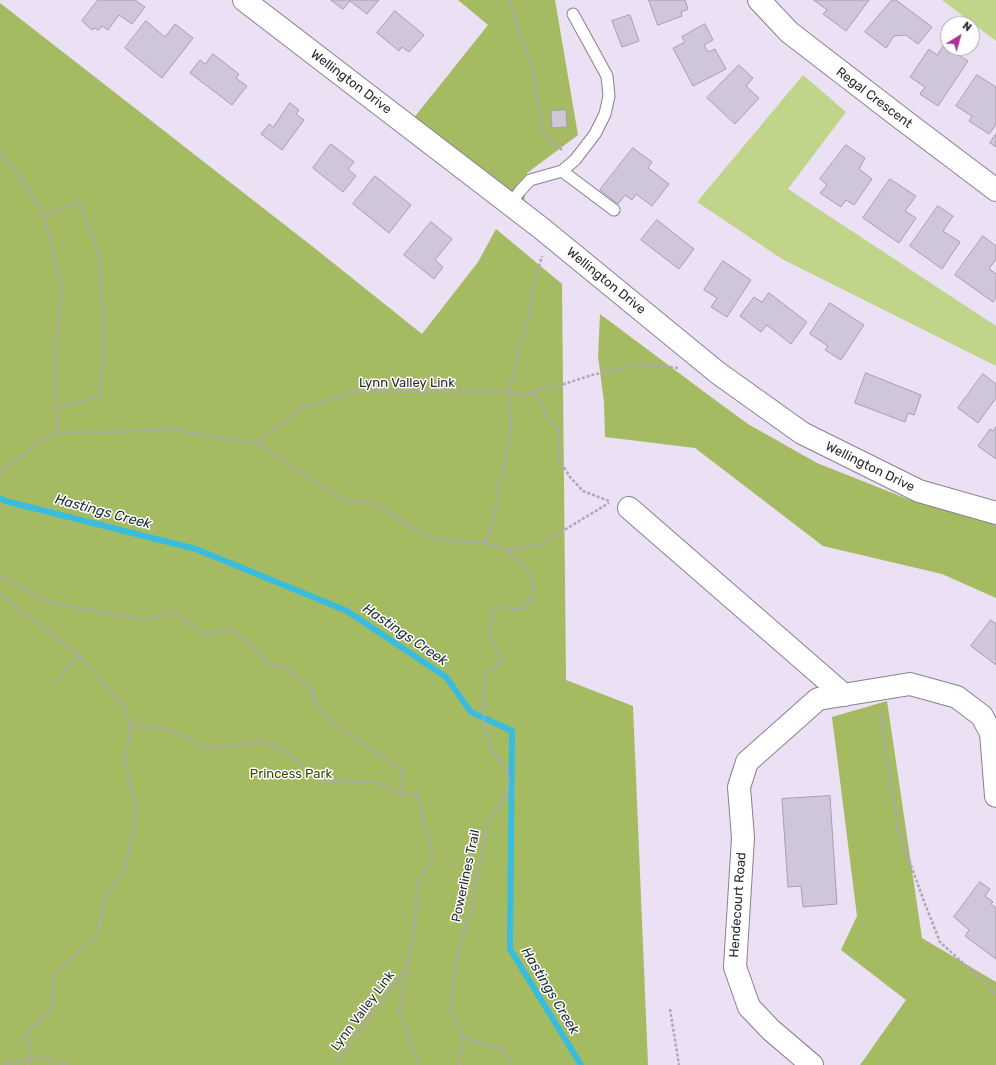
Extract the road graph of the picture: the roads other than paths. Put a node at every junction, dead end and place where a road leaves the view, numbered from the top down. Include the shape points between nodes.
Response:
1 (244, 0) edge
2 (759, 0) edge
3 (573, 14) dead end
4 (562, 171) junction
5 (996, 190) edge
6 (510, 204) junction
7 (614, 210) dead end
8 (629, 508) dead end
9 (996, 512) edge
10 (844, 695) junction
11 (996, 796) edge
12 (812, 1065) edge

1 - 6 street, Wellington Drive
2 - 5 street, Regal Crescent via 789,32
3 - 4 lane via 607,76 609,96 605,114 596,134 575,160
4 - 6 lane via 530,180
4 - 7 lane
6 - 9 street, Wellington Drive via 718,372 802,433 919,491
8 - 10 street
10 - 11 street via 910,684 957,697 982,716 991,734
10 - 12 street, Hendecourt Road via 818,699 747,762 739,787 742,838 735,967 749,1007 771,1030

